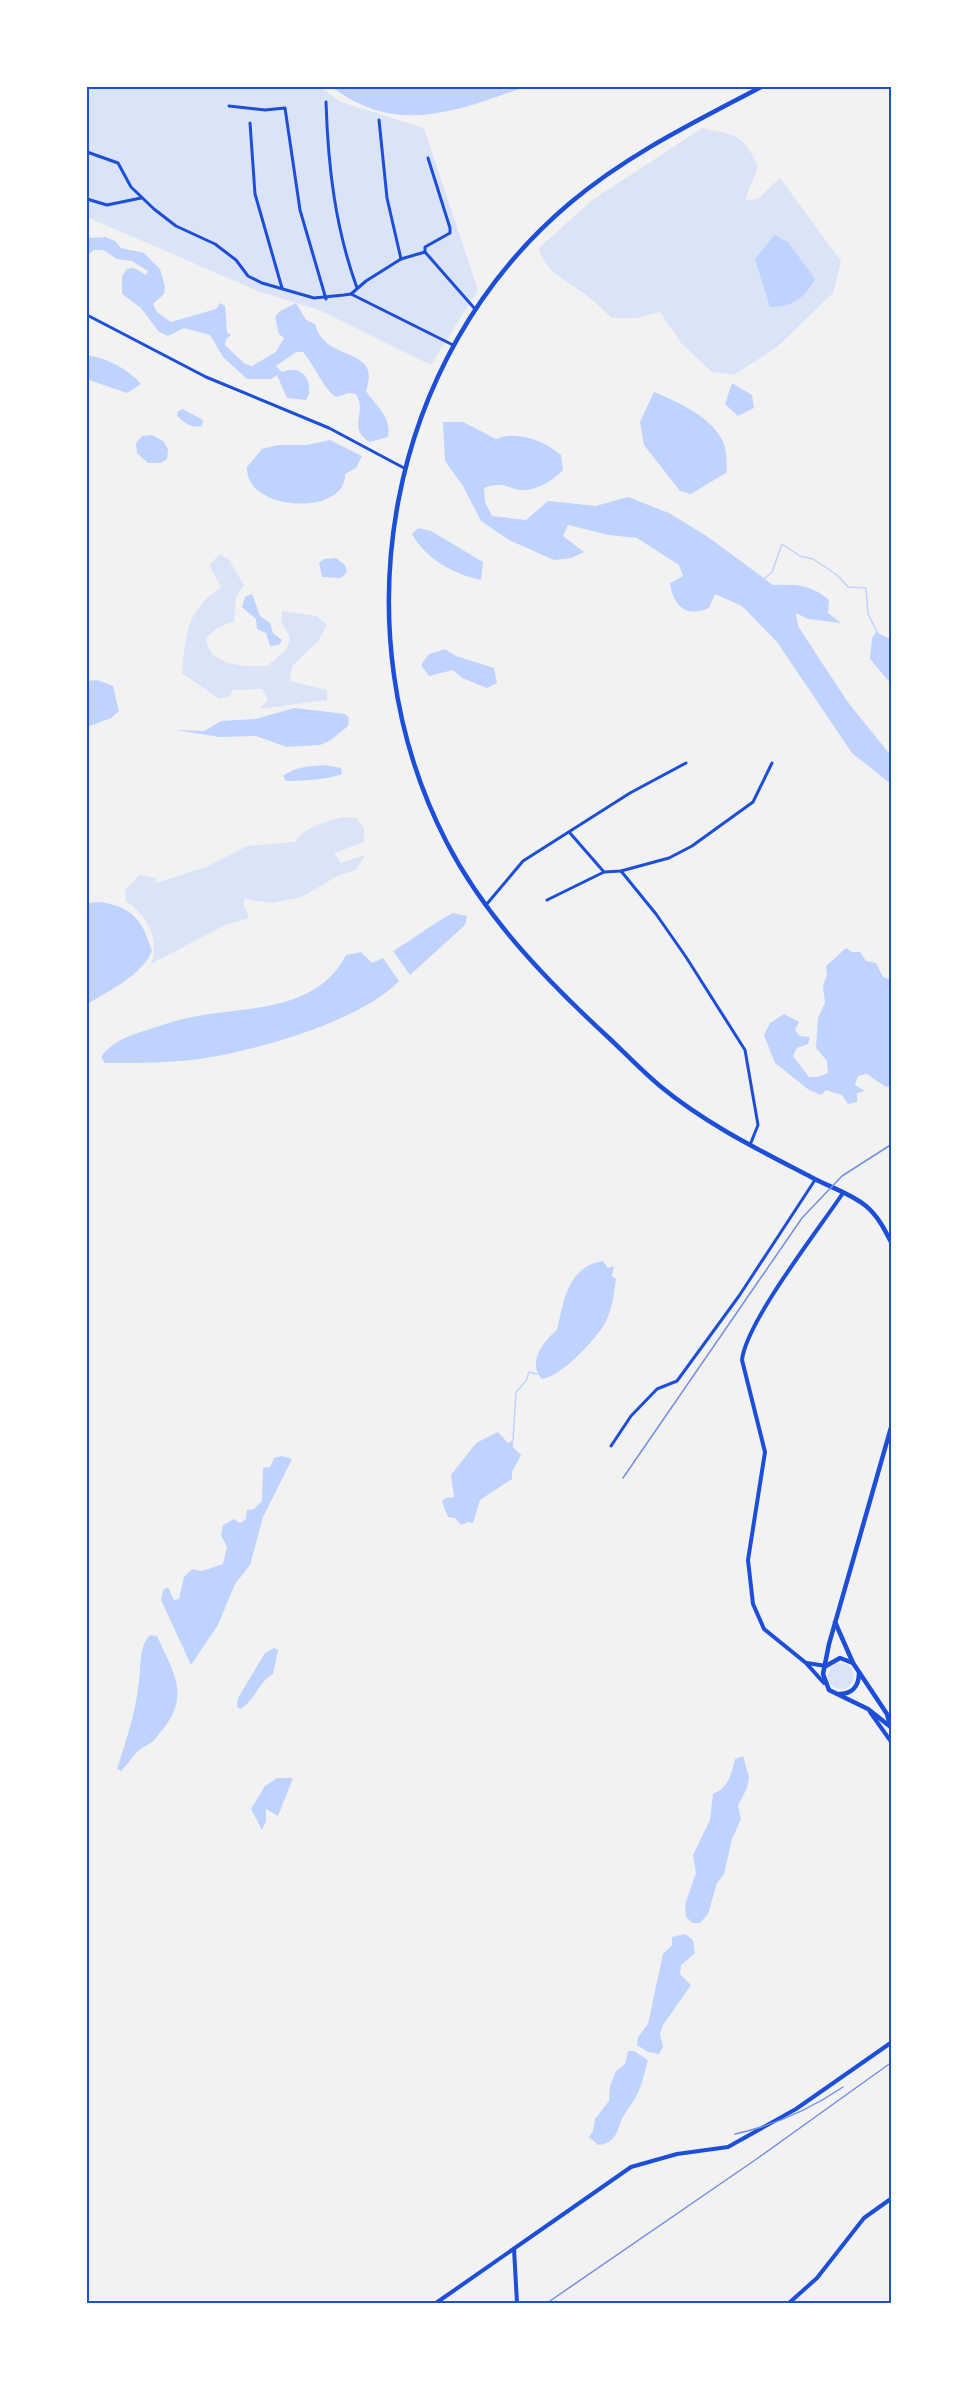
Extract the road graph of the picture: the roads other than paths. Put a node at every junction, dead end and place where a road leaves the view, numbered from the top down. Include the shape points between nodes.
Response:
1 (761, 87) edge
2 (326, 102) dead end
3 (229, 106) dead end
4 (379, 120) dead end
5 (250, 123) dead end
6 (87, 152) edge
7 (429, 158) dead end
8 (141, 198) junction
9 (87, 199) edge
10 (425, 252) junction
11 (401, 260) junction
12 (282, 288) junction
13 (357, 288) junction
14 (351, 294) junction
15 (326, 299) junction
16 (475, 309) junction
17 (87, 315) edge
18 (453, 345) junction
19 (404, 468) junction
20 (686, 763) dead end
21 (772, 763) dead end
22 (570, 833) junction
23 (621, 871) junction
24 (604, 872) junction
25 (548, 900) dead end
26 (486, 905) junction
27 (750, 1145) junction
28 (816, 1180) junction
29 (843, 1193) junction
30 (892, 1244) edge
31 (892, 1424) edge
32 (611, 1446) dead end
33 (835, 1622) junction
34 (806, 1663) junction
35 (853, 1663) junction
36 (826, 1666) junction
37 (858, 1670) junction
38 (824, 1683) junction
39 (839, 1694) junction
40 (868, 1709) junction
41 (892, 1727) edge
42 (892, 1743) edge
43 (892, 2042) edge
44 (892, 2198) edge
45 (514, 2249) junction
46 (436, 2303) edge
47 (517, 2303) edge
48 (789, 2303) edge

1 - 16 main road via 678,130 596,182 544,227
2 - 13 street via 330,185
3 - 15 street via 285,108 300,210
4 - 11 street via 387,198
5 - 12 street via 255,194
6 - 8 street via 118,163
7 - 10 street via 450,233 425,247
8 - 9 street via 107,205
8 - 12 street via 176,226 215,244 236,260 248,276
10 - 11 street
10 - 16 street
11 - 13 street
12 - 15 street
13 - 14 street
14 - 15 street
14 - 18 street
16 - 18 main road
17 - 19 street via 206,377 329,429
18 - 19 main road via 421,417
19 - 26 main road via 388,579 390,649 398,705 420,782 437,823
20 - 22 street via 630,792
21 - 23 street via 753,802 701,840 669,858
22 - 24 street
22 - 26 street via 523,861
23 - 24 street
23 - 27 street via 686,957 745,1050 758,1125
24 - 25 street
26 - 27 main road via 532,961 659,1085 692,1113
27 - 28 main road
28 - 29 main road
28 - 32 street via 677,1381 657,1389 630,1416
29 - 30 main road via 868,1208
29 - 34 street via 765,1310 745,1345 742,1360 765,1452 748,1560 753,1604 764,1629
31 - 33 main road
33 - 35 main road
33 - 36 main road
34 - 36 street
34 - 38 street
35 - 36 main road via 840,1658
35 - 37 main road
36 - 38 main road
37 - 39 main road via 856,1687
37 - 41 main road
38 - 39 main road via 828,1690
39 - 40 main road
40 - 41 main road
40 - 42 street
43 - 45 street via 796,2109 728,2146 631,2167
44 - 48 street via 864,2218 817,2278
45 - 46 street
45 - 47 street

